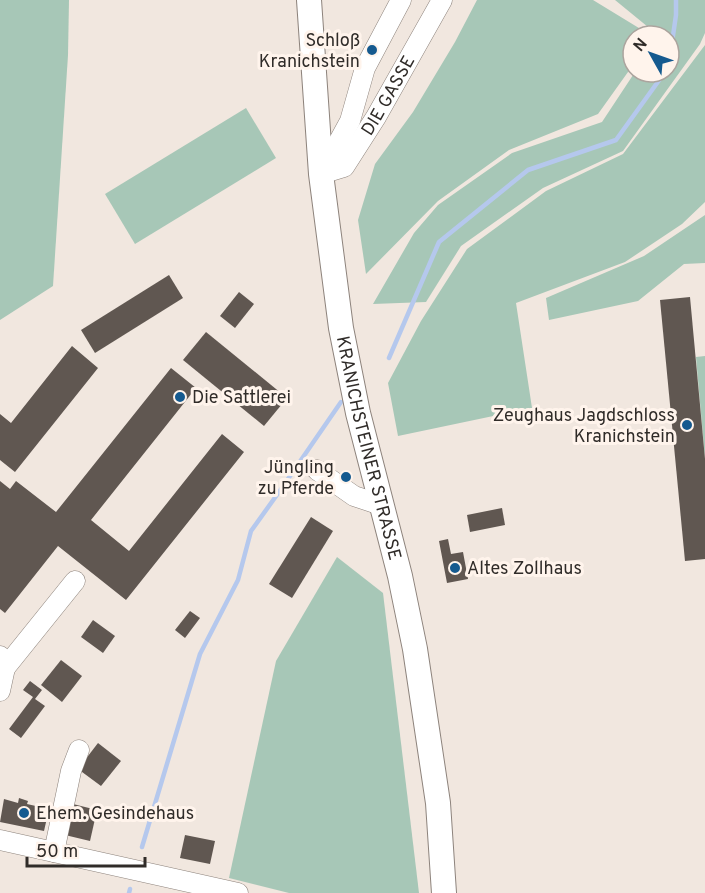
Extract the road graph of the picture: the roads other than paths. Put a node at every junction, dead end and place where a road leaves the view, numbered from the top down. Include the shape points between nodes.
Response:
1 (309, 0) edge
2 (400, 0) edge
3 (442, 0) edge
4 (321, 174) junction
5 (317, 470) dead end
6 (381, 505) junction
7 (75, 581) dead end
8 (2, 662) edge
9 (0, 690) edge
10 (79, 750) dead end
11 (0, 840) edge
12 (54, 852) junction
13 (238, 893) edge
14 (444, 893) edge

1 - 4 main road, KRANICHSTEINER STRASSE
2 - 4 street via 365,68 350,121
3 - 4 street, DIE GASSE via 344,167
4 - 6 main road, KRANICHSTEINER STRASSE via 341,328 356,404 376,460
5 - 6 street via 354,496
6 - 14 main road, KRANICHSTEINER STRASSE via 415,649 438,803
7 - 8 street
8 - 9 street
10 - 12 street
11 - 12 street
12 - 13 street

